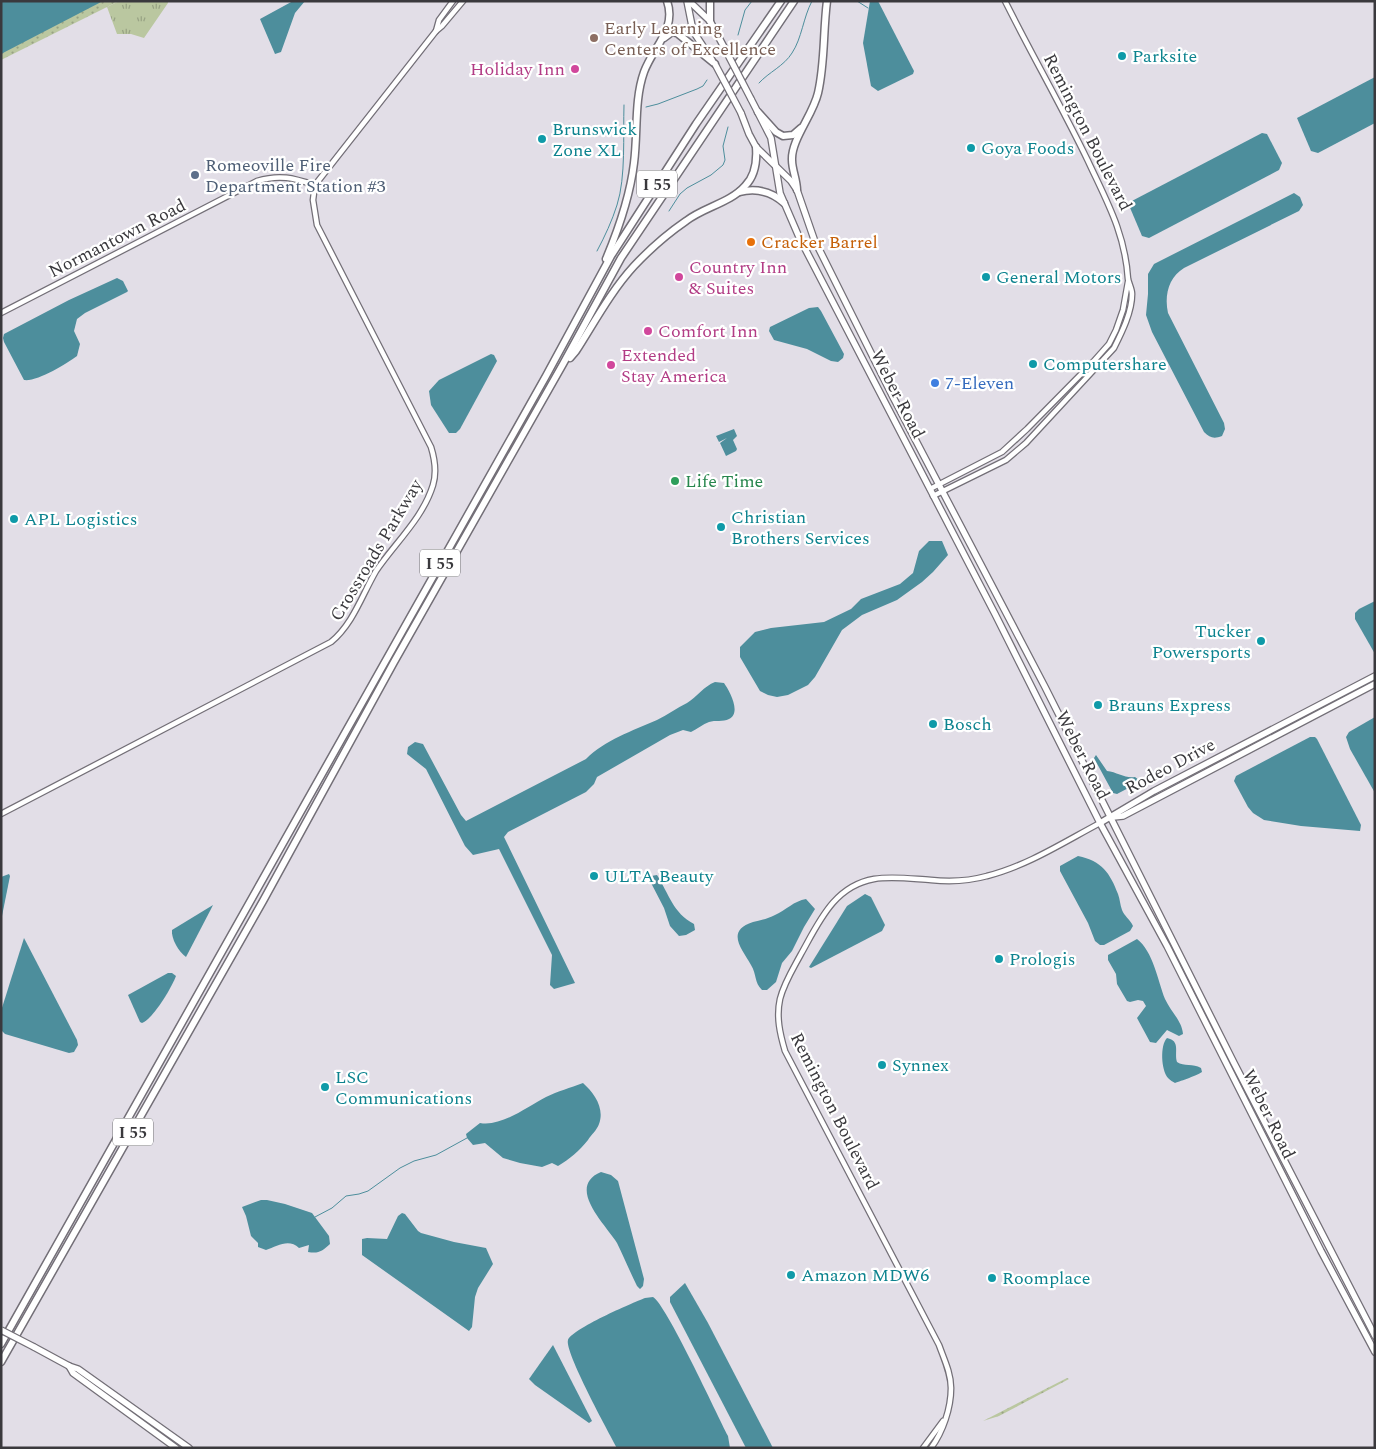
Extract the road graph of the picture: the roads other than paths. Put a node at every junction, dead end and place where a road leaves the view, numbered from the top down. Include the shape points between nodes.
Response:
1 (453, 1) edge
2 (463, 1) edge
3 (667, 1) edge
4 (688, 1) edge
5 (710, 1) edge
6 (781, 1) edge
7 (794, 1) edge
8 (827, 1) edge
9 (1005, 1) edge
10 (710, 21) junction
11 (436, 31) junction
12 (659, 42) junction
13 (715, 64) junction
14 (758, 112) junction
15 (807, 121) junction
16 (756, 146) junction
17 (776, 166) junction
18 (315, 186) junction
19 (797, 190) junction
20 (738, 192) junction
21 (784, 204) junction
22 (1129, 281) junction
23 (1, 313) edge
24 (564, 364) junction
25 (546, 376) junction
26 (938, 485) junction
27 (930, 489) junction
28 (942, 492) junction
29 (933, 496) junction
30 (1375, 676) edge
31 (1375, 684) edge
32 (1, 814) edge
33 (1111, 818) junction
34 (1100, 823) junction
35 (1, 1330) edge
36 (1375, 1336) edge
37 (1, 1344) edge
38 (1375, 1352) edge
39 (1, 1362) edge
40 (69, 1366) junction
41 (946, 1416) junction
42 (176, 1448) edge
43 (189, 1448) edge
44 (923, 1448) edge
45 (931, 1448) edge

1 - 11 street via 439,20
2 - 11 street
3 - 12 highway via 669,24
4 - 10 main road, Weber Road
4 - 13 main road, Weber Road via 694,31
5 - 10 highway
6 - 25 highway, I 55 via 616,248
7 - 24 highway, I 55 via 621,258
8 - 15 highway via 821,78
9 - 22 street, Remington Boulevard via 1070,124 1116,221 1128,264
10 - 14 main road, Weber Road, bridge
11 - 18 street
12 - 13 highway via 672,32 677,33
12 - 25 highway via 642,79 634,163 622,222
13 - 16 main road, Weber Road, bridge
14 - 15 highway via 783,136 793,135
14 - 17 main road, Weber Road via 771,138
15 - 19 highway via 793,149
16 - 17 main road, Weber Road
16 - 20 highway via 751,178
17 - 19 main road, Weber Road
17 - 21 main road, Weber Road
18 - 23 street, Normantown Road via 284,176 257,181
18 - 32 street, Crossroads Parkway via 313,200 317,225 431,448 436,468 430,494 375,573 345,628 331,642
19 - 26 main road, Weber Road via 814,239
20 - 21 highway via 756,190 772,195
20 - 24 highway via 689,218 655,245 633,268
21 - 27 main road, Weber Road
22 - 26 street, Remington Boulevard via 1116,330 1093,362 1002,452
22 - 28 street, Remington Boulevard via 1132,294 1129,313 1114,348 1006,460
24 - 39 highway, I 55 via 438,582 258,910
25 - 37 highway, I 55
26 - 27 street, Remington Boulevard
26 - 28 main road, Weber Road
27 - 29 main road, Weber Road
28 - 29 street, Remington Boulevard
28 - 33 main road, Weber Road
29 - 34 main road, Weber Road
30 - 33 main road, Rodeo Drive via 1120,810
31 - 33 main road, Rodeo Drive via 1123,816
33 - 34 main road, Remington Boulevard
33 - 36 main road, Weber Road
34 - 38 main road, Weber Road via 1175,961
34 - 41 street, Remington Boulevard via 1017,866 986,876 954,881 881,878 850,888 829,906 821,918 780,999 779,1032 785,1051 947,1365 951,1388
35 - 40 main road, bridge
40 - 42 main road via 73,1373
40 - 43 main road via 78,1369
41 - 44 street, Remington Boulevard
41 - 45 street, Remington Boulevard via 942,1431

